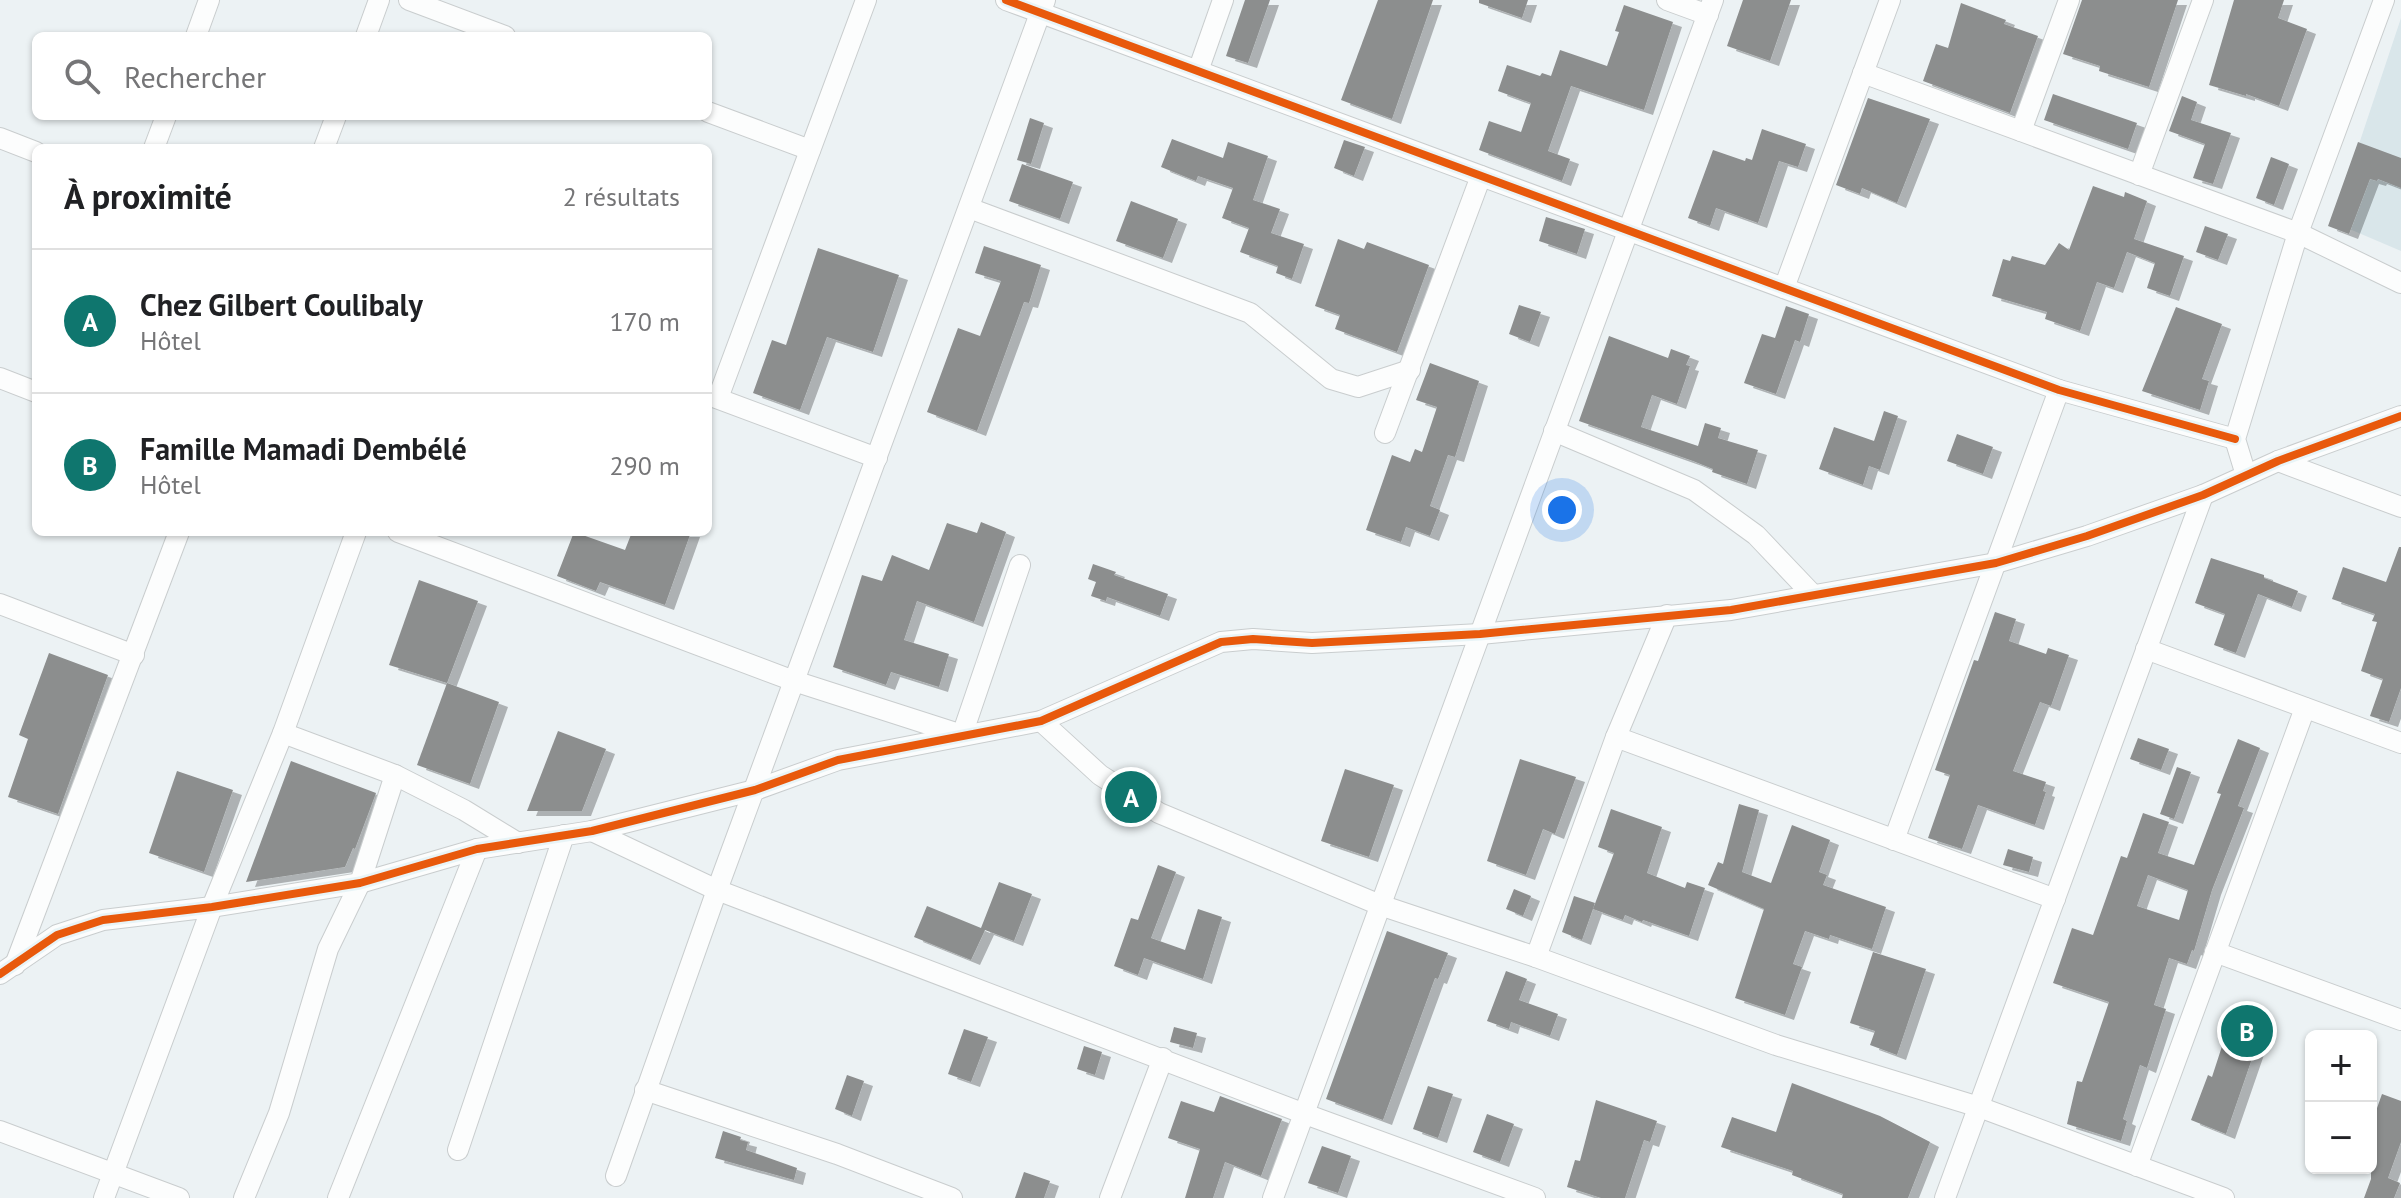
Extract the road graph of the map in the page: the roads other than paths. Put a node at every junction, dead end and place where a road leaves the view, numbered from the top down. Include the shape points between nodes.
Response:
1 (209, 0) edge
2 (379, 0) edge
3 (409, 0) edge
4 (866, 0) edge
5 (1006, 0) edge
6 (1223, 0) edge
7 (1667, 0) edge
8 (1890, 0) edge
9 (2069, 0) edge
10 (2203, 0) edge
11 (2384, 0) edge
12 (1043, 6) edge
13 (1710, 7) edge
14 (197, 32) edge
15 (367, 32) edge
16 (494, 32) edge
17 (1198, 71) junction
18 (1863, 73) junction
19 (712, 113) edge
20 (164, 120) edge
21 (334, 120) edge
22 (2021, 131) junction
23 (0, 138) edge
24 (156, 144) edge
25 (326, 144) edge
26 (32, 150) edge
27 (810, 150) junction
28 (2139, 175) junction
29 (1481, 176) junction
30 (969, 208) junction
31 (1628, 231) junction
32 (2298, 233) junction
33 (2401, 283) edge
34 (1784, 288) junction
35 (1410, 370) junction
36 (0, 378) edge
37 (32, 390) edge
38 (2059, 390) junction
39 (713, 396) edge
40 (2401, 416) edge
41 (1554, 431) junction
42 (1385, 433) dead end
43 (2235, 439) junction
44 (877, 458) junction
45 (2278, 461) junction
46 (2246, 475) junction
47 (2203, 495) junction
48 (2401, 507) edge
49 (178, 536) edge
50 (355, 536) edge
51 (409, 536) edge
52 (1996, 563) junction
53 (1020, 565) dead end
54 (1813, 595) junction
55 (0, 604) edge
56 (1667, 615) junction
57 (1480, 634) junction
58 (2146, 649) junction
59 (134, 655) junction
60 (794, 681) junction
61 (2305, 708) junction
62 (1041, 721) junction
63 (283, 733) junction
64 (962, 735) junction
65 (1616, 737) junction
66 (2401, 743) edge
67 (395, 775) junction
68 (755, 790) junction
69 (592, 831) junction
70 (564, 835) junction
71 (1894, 840) junction
72 (518, 843) junction
73 (477, 849) junction
74 (360, 883) junction
75 (717, 890) junction
76 (2055, 899) junction
77 (1380, 905) junction
78 (212, 907) junction
79 (2215, 952) junction
80 (1536, 957) junction
81 (7, 970) edge
82 (2401, 1020) edge
83 (1163, 1058) junction
84 (645, 1090) junction
85 (1979, 1107) junction
86 (1305, 1114) junction
87 (0, 1131) edge
88 (458, 1150) dead end
89 (2137, 1166) junction
90 (113, 1172) junction
91 (616, 1176) dead end
92 (104, 1198) edge
93 (179, 1198) edge
94 (244, 1198) edge
95 (338, 1198) edge
96 (952, 1198) edge
97 (1110, 1198) edge
98 (1273, 1198) edge
99 (1535, 1198) edge
100 (1945, 1198) edge
101 (2224, 1198) edge

1 - 14 street
2 - 15 street
3 - 16 street
4 - 27 street
5 - 12 street
6 - 17 street
7 - 13 street
8 - 18 street
9 - 22 street
10 - 28 street
11 - 32 street
12 - 17 street
12 - 30 street
13 - 31 street
17 - 29 street
18 - 22 street
18 - 34 street
19 - 27 street
20 - 24 street
21 - 25 street
22 - 28 street
23 - 26 street
27 - 39 street
28 - 32 street
29 - 31 street
29 - 35 street
30 - 35 street via 1250,313 1331,379 1358,387
30 - 44 street
31 - 34 street
31 - 41 street
32 - 33 street
32 - 43 street
34 - 38 street
35 - 42 street
36 - 37 street
38 - 43 street
38 - 52 street
39 - 44 street
40 - 45 street
41 - 54 street via 1694,490 1756,535
41 - 57 street
43 - 46 street
44 - 60 street
45 - 46 street
45 - 48 street
46 - 47 street
47 - 52 street
47 - 58 street
49 - 59 street
50 - 63 street
51 - 60 street
52 - 54 street
52 - 71 street
53 - 64 street
54 - 56 street
55 - 59 street
56 - 57 street
56 - 65 street
57 - 62 street via 1221,642
57 - 77 street
58 - 61 street
58 - 76 street
59 - 81 street
60 - 64 street
60 - 68 street
61 - 66 street
61 - 79 street
62 - 64 street
62 - 77 street via 1100,775 1159,813
63 - 67 street
63 - 78 street
64 - 68 street via 838,760
65 - 71 street
65 - 80 street
67 - 72 street
67 - 74 street
68 - 69 street
68 - 75 street
69 - 70 street
69 - 75 street
70 - 72 street
70 - 88 street
71 - 76 street
72 - 73 street
73 - 74 street
73 - 95 street
74 - 78 street
74 - 94 street via 328,949 279,1113
75 - 83 street
75 - 84 street
76 - 85 street
77 - 80 street
77 - 86 street
78 - 81 street via 103,920 57,935
78 - 90 street
79 - 82 street
79 - 89 street
80 - 85 street via 1776,1045
83 - 86 street
83 - 97 street
84 - 91 street
84 - 96 street
85 - 89 street
85 - 100 street
86 - 98 street
86 - 99 street
87 - 90 street
89 - 101 street
90 - 92 street
90 - 93 street

